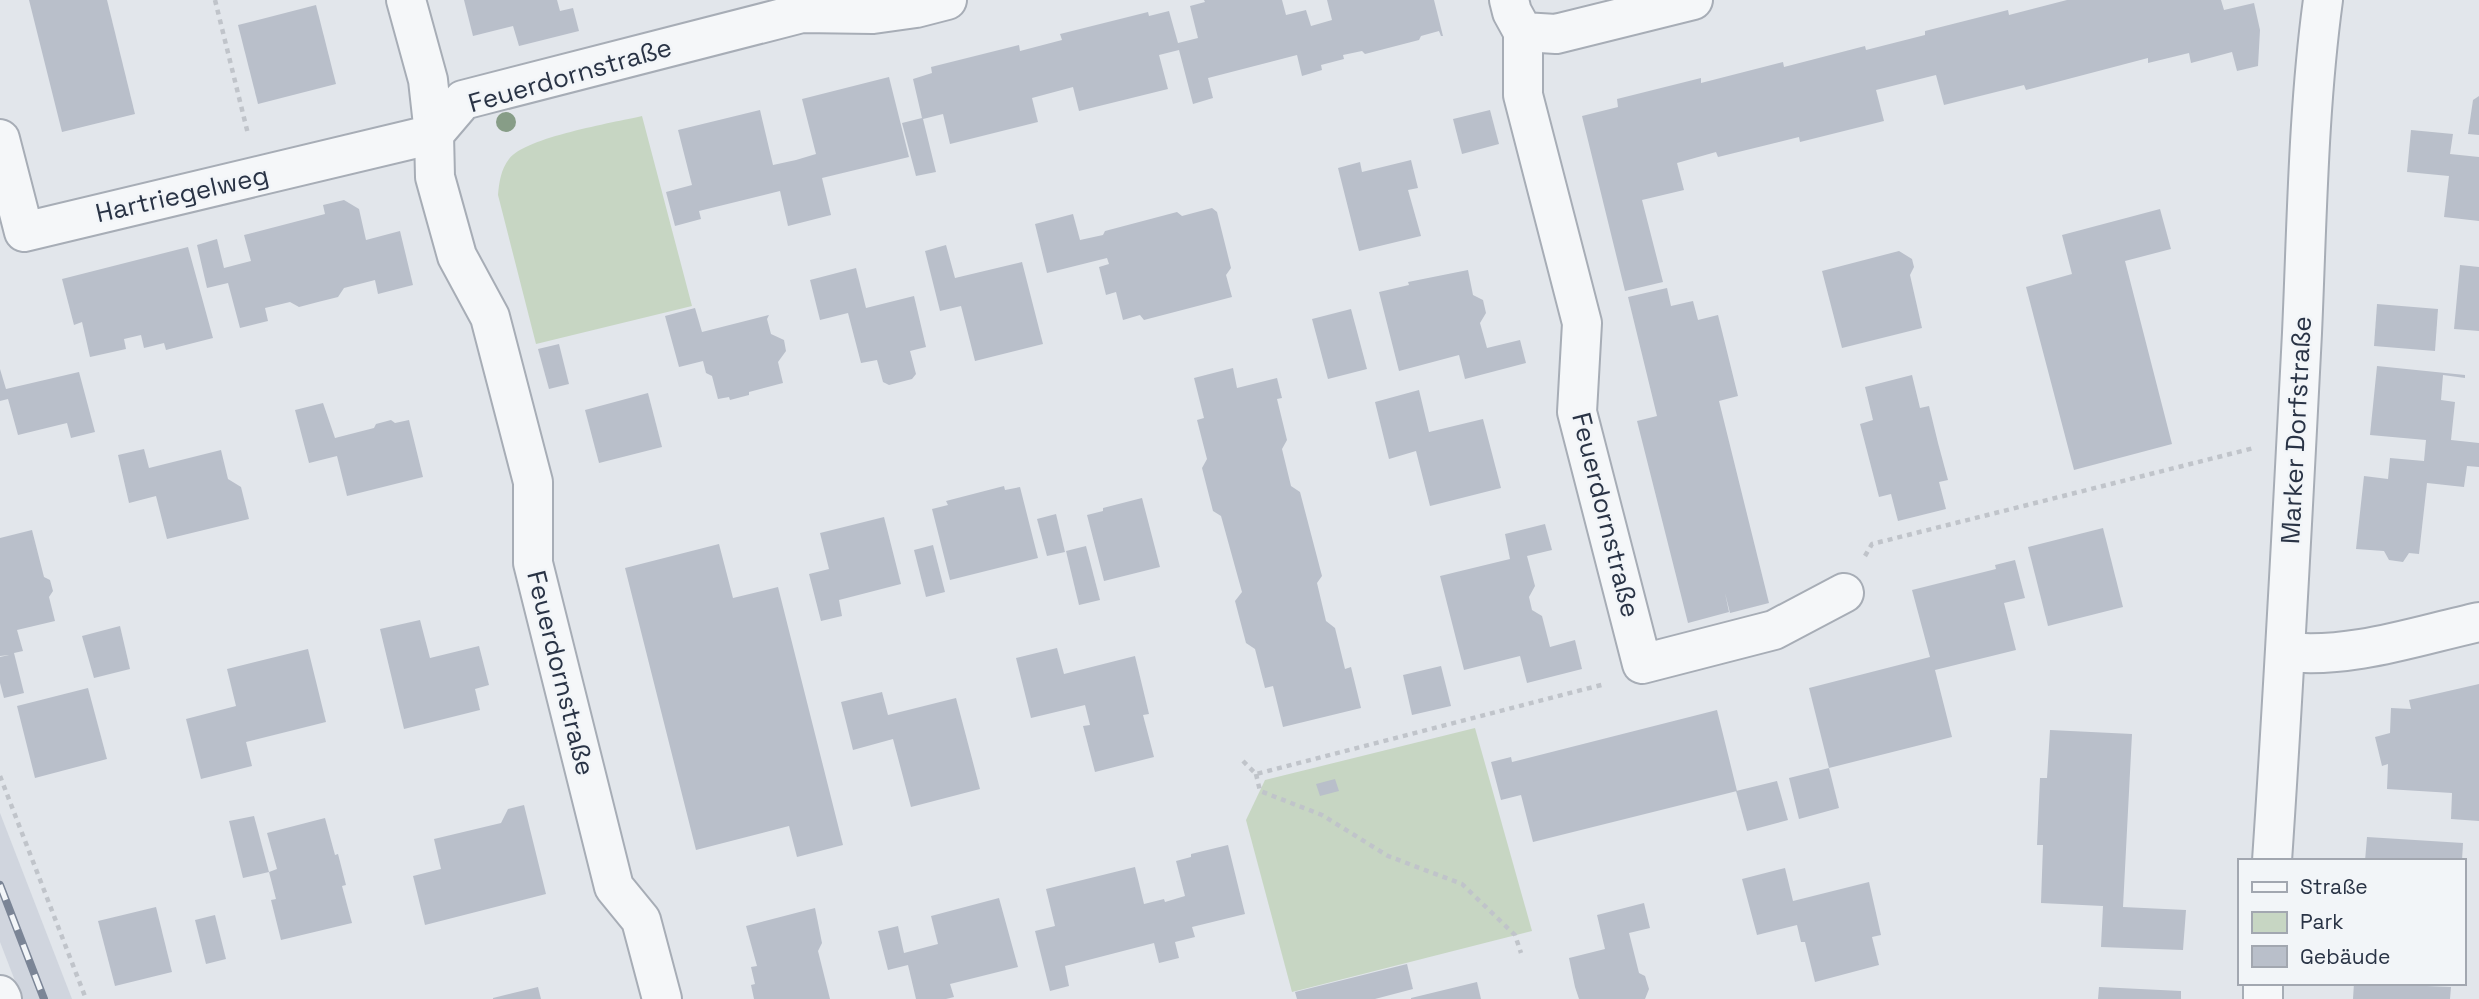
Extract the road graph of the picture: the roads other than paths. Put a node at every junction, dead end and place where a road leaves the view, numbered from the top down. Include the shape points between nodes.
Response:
1 (406, 0) edge
2 (947, 0) edge
3 (1693, 0) edge
4 (2323, 0) edge
5 (871, 7) edge
6 (1516, 16) edge
7 (434, 134) junction
8 (0, 139) edge
9 (1844, 593) road end
10 (2479, 622) edge
11 (2286, 652) junction
12 (2272, 859) edge
13 (662, 999) edge

1 - 7 street via 428,80
2 - 5 street, Feuerdornstraße via 916,8
3 - 6 street, Feuerdornstraße via 1556,34
4 - 11 street, Marker Dorfstraße via 2311,136
5 - 7 street, Feuerdornstraße via 802,13 463,100
6 - 9 street, Feuerdornstraße via 1522,95 1583,324 1577,412 1642,664 1774,630
7 - 8 street, Hartriegelweg via 24,232
7 - 13 street, Feuerdornstraße via 438,190 457,256 490,317 533,482 533,563 614,887 641,920
10 - 11 street via 2346,652
11 - 12 street, Marker Dorfstraße

